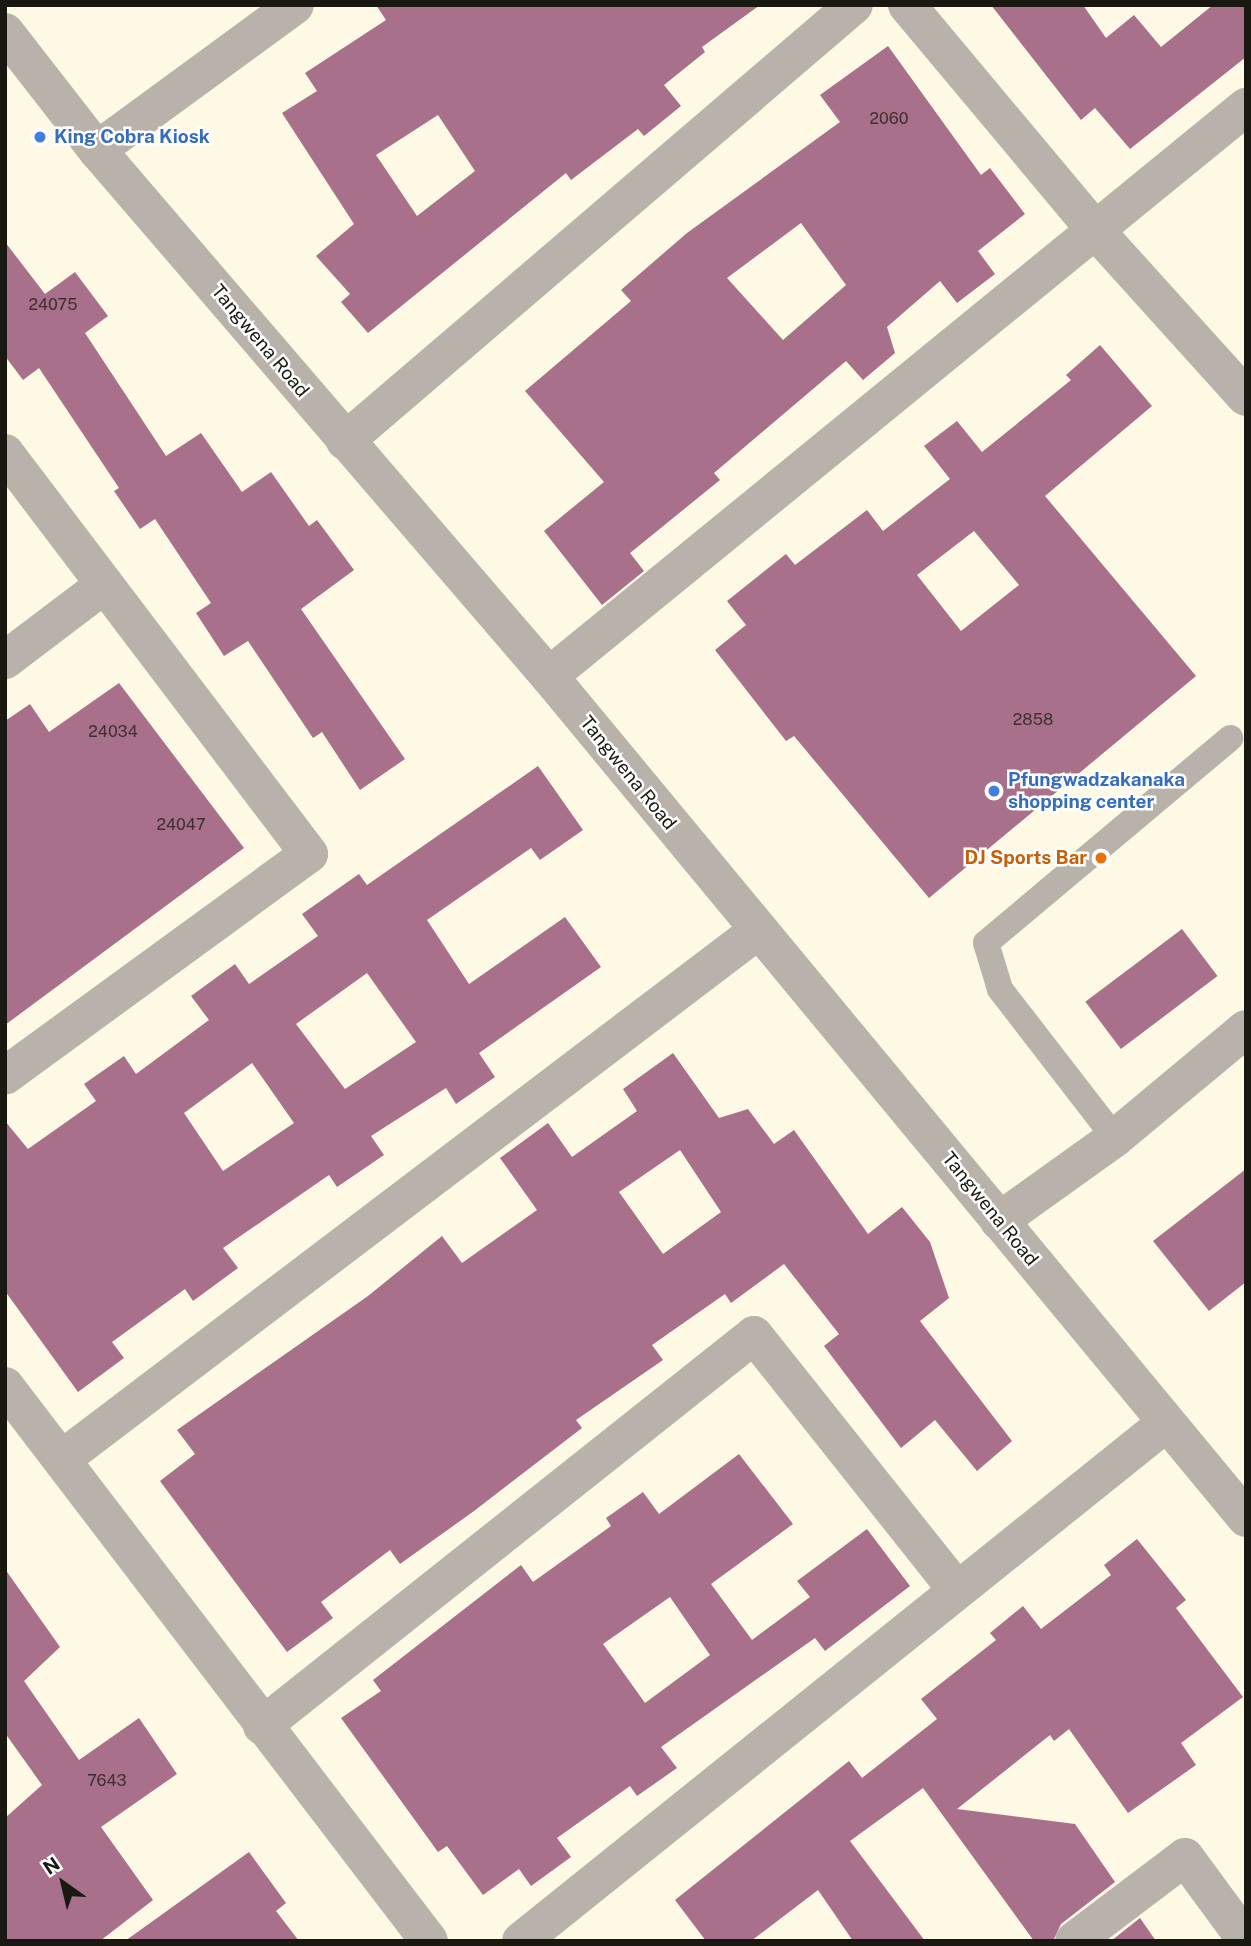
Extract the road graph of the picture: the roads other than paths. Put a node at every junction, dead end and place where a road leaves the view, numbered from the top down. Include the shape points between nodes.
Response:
1 (295, 5) edge
2 (854, 5) edge
3 (907, 5) edge
4 (5, 32) edge
5 (1246, 107) edge
6 (97, 149) junction
7 (1095, 230) junction
8 (1246, 397) edge
9 (345, 441) junction
10 (5, 453) edge
11 (104, 585) junction
12 (5, 660) edge
13 (550, 676) junction
14 (1230, 738) dead end
15 (756, 932) junction
16 (1246, 1029) edge
17 (5, 1076) edge
18 (1115, 1138) junction
19 (999, 1221) junction
20 (5, 1386) edge
21 (1165, 1424) junction
22 (62, 1459) junction
23 (1239, 1496) edge
24 (957, 1590) junction
25 (262, 1726) junction
26 (1246, 1940) edge
27 (429, 1941) edge
28 (521, 1941) edge
29 (1074, 1941) edge

1 - 6 street
2 - 9 street
3 - 7 street
4 - 6 street, Tangwena Road
5 - 7 street
6 - 9 street, Tangwena Road
7 - 8 street
7 - 13 street
9 - 13 street, Tangwena Road
10 - 11 street
11 - 12 street
11 - 17 street via 309,854
13 - 15 street, Tangwena Road
14 - 18 lane via 986,943 1000,989
15 - 19 street, Tangwena Road
15 - 22 street
16 - 18 street
18 - 19 street
19 - 21 street, Tangwena Road
20 - 22 street
21 - 23 street, Tangwena Road
21 - 24 street
22 - 25 street
24 - 25 street via 754,1335
24 - 28 street
25 - 27 street
26 - 29 street via 1185,1857

